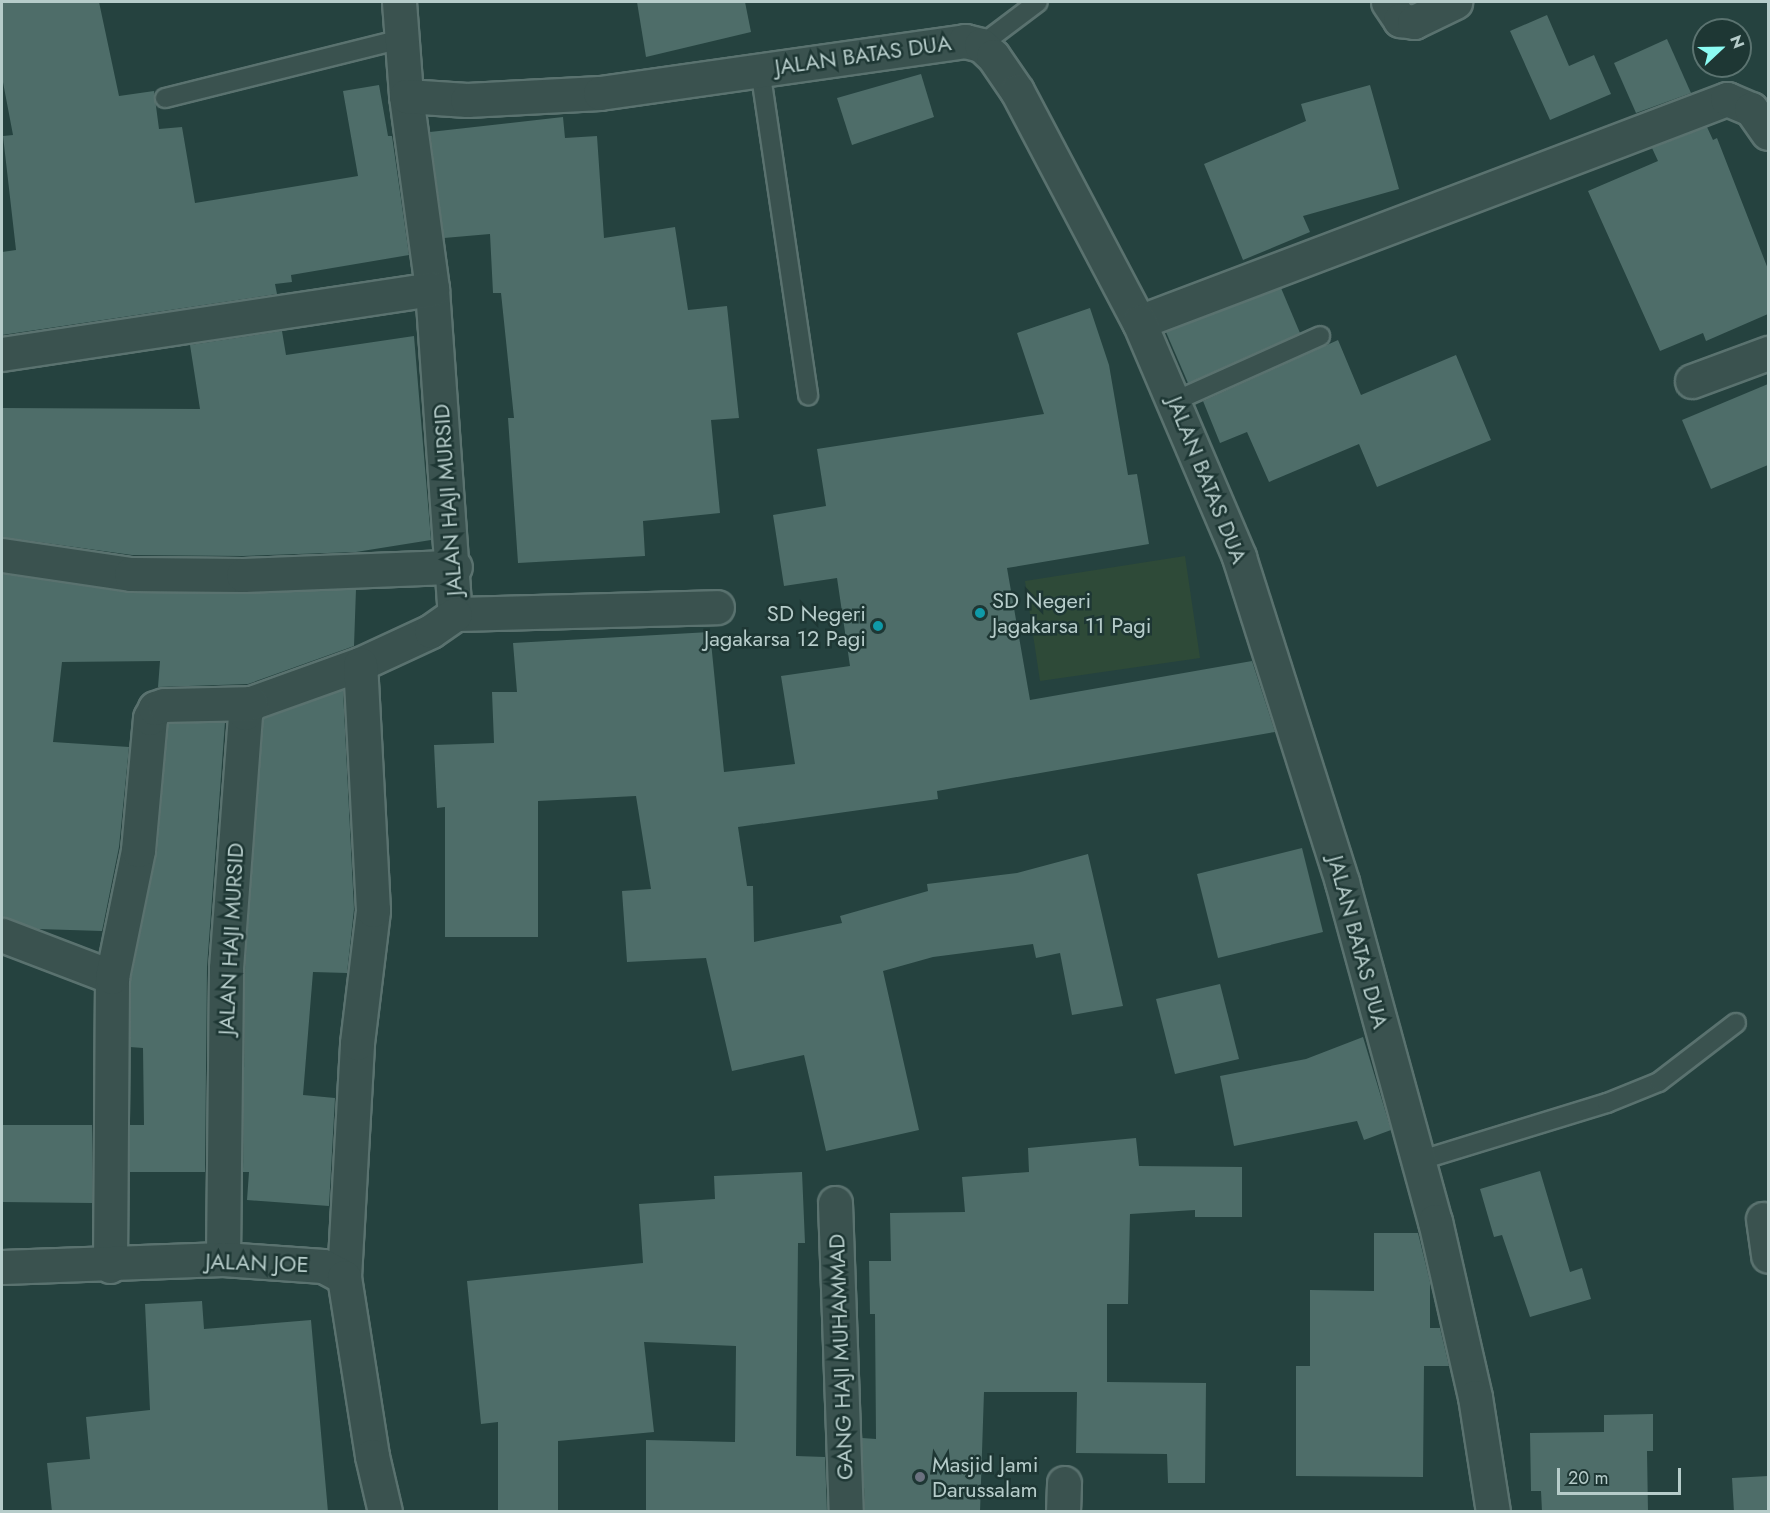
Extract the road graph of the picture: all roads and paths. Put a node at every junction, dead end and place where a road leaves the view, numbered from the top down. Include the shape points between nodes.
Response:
1 (399, 2) edge
2 (1038, 2) edge
3 (1388, 2) edge
4 (1455, 2) edge
5 (402, 39) junction
6 (981, 45) junction
7 (759, 69) junction
8 (406, 96) junction
9 (165, 98) dead end
10 (1768, 133) edge
11 (432, 289) junction
12 (1139, 322) junction
13 (1320, 336) dead end
14 (1768, 353) edge
15 (2, 354) edge
16 (1692, 381) dead end
17 (808, 395) dead end
18 (1175, 401) junction
19 (2, 555) edge
20 (454, 567) junction
21 (717, 607) dead end
22 (455, 614) junction
23 (360, 664) junction
24 (251, 703) junction
25 (2, 935) edge
26 (112, 977) junction
27 (1736, 1023) dead end
28 (1418, 1161) junction
29 (835, 1203) dead end
30 (1763, 1219) dead end
31 (1768, 1256) edge
32 (223, 1259) junction
33 (110, 1266) junction
34 (2, 1267) edge
35 (344, 1277) junction
36 (385, 1512) edge
37 (846, 1512) edge
38 (1493, 1512) edge

1 - 5 street, JALAN HAJI MURSID
2 - 6 lane
3 - 4 street via 1400,20 1414,22
5 - 8 street, JALAN HAJI MURSID
5 - 9 lane
6 - 7 street, JALAN BATAS DUA via 965,41
6 - 12 street, JALAN BATAS DUA via 1017,91
7 - 8 street, JALAN BATAS DUA via 600,93 467,100
7 - 17 lane
8 - 11 street, JALAN HAJI MURSID
10 - 12 street via 1751,109 1726,99
11 - 15 street
11 - 20 street, JALAN HAJI MURSID
12 - 18 street, JALAN BATAS DUA
13 - 18 lane
14 - 16 street
18 - 28 street, JALAN BATAS DUA via 1239,557 1290,714
19 - 20 street via 131,574 243,575
20 - 22 street, JALAN HAJI MURSID
21 - 22 street
22 - 23 street, JALAN HAJI MURSID via 431,631
23 - 24 street, JALAN HAJI MURSID
23 - 35 street via 373,910 357,1043
24 - 26 street via 155,708 146,739 138,850
24 - 32 street, JALAN HAJI MURSID via 245,713 226,968
25 - 26 street
26 - 33 street
27 - 28 lane via 1659,1082 1607,1103
28 - 38 street, JALAN BATAS DUA via 1475,1397
29 - 37 street, GANG HAJI MUHAMMAD
30 - 31 street
32 - 33 street, JALAN JOE
32 - 35 street, JALAN JOE via 323,1266
33 - 34 street, JALAN JOE
35 - 36 street via 372,1456

